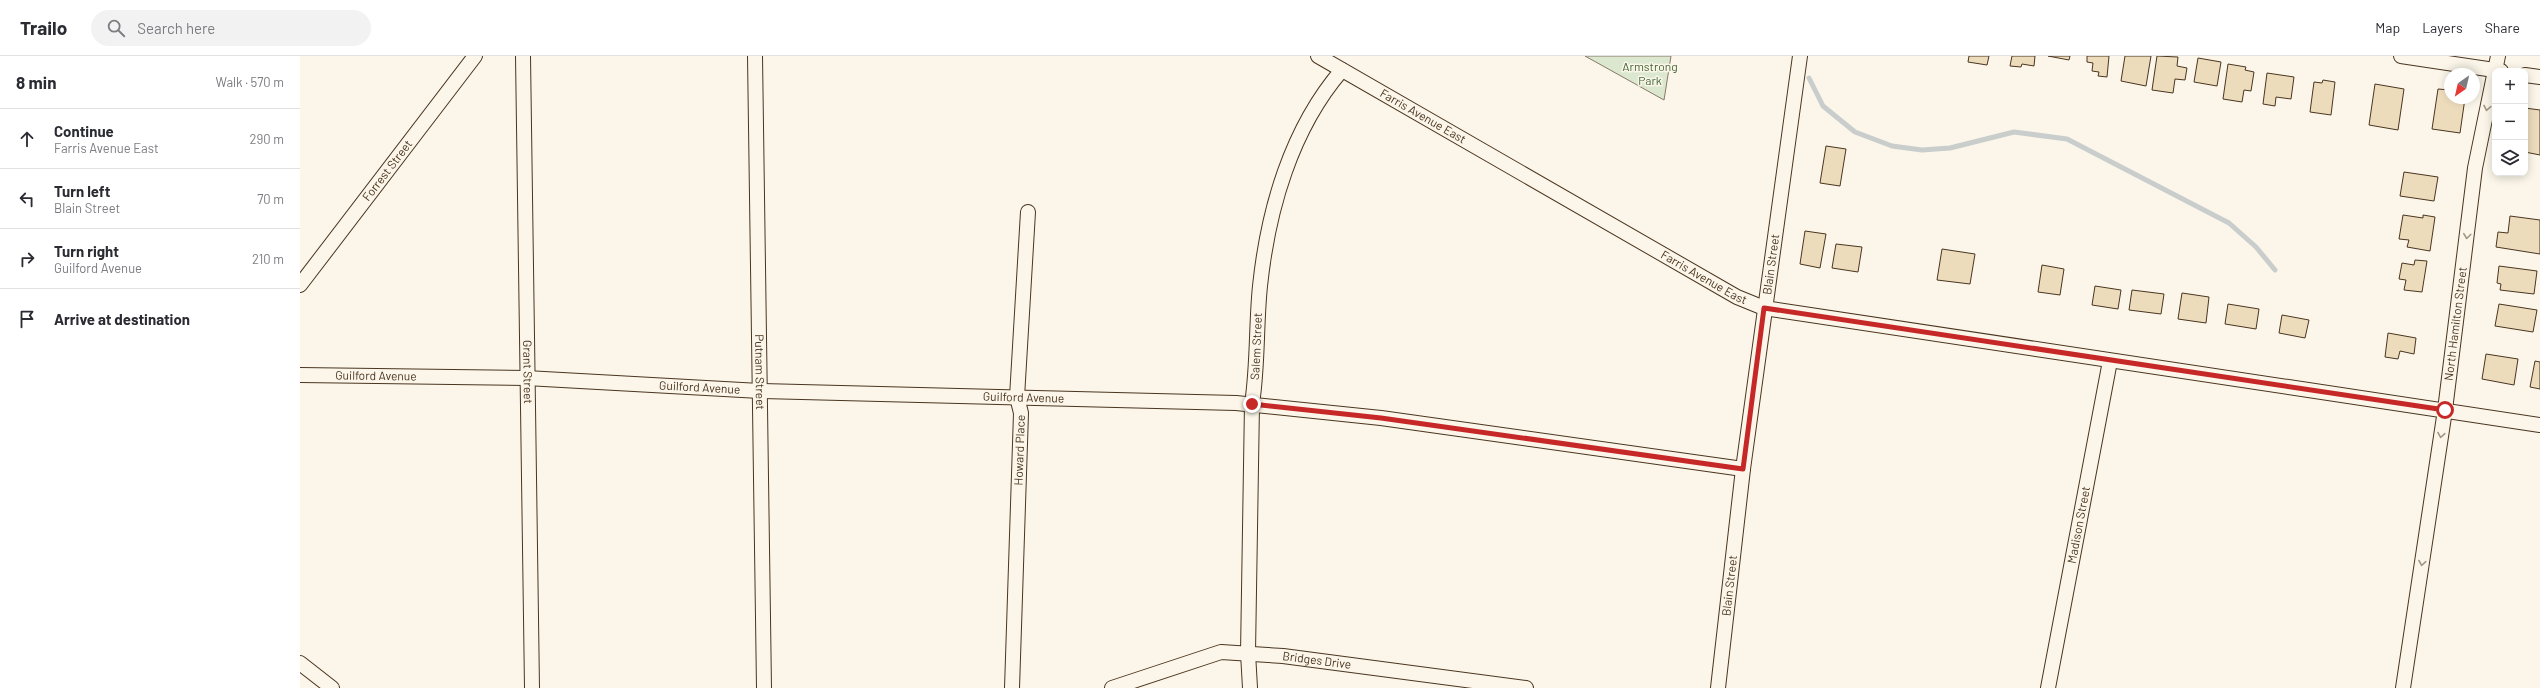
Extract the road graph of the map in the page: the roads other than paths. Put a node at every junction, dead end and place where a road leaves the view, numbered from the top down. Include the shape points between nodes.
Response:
1 (475, 56) edge
2 (523, 56) edge
3 (755, 56) edge
4 (1318, 56) edge
5 (1800, 56) edge
6 (2401, 56) edge
7 (2498, 56) edge
8 (2498, 68) edge
9 (2492, 69) edge
10 (1342, 70) junction
11 (2528, 75) edge
12 (2540, 77) edge
13 (2492, 96) edge
14 (1028, 212) dead end
15 (300, 285) edge
16 (1764, 308) junction
17 (2110, 361) junction
18 (300, 375) edge
19 (526, 378) junction
20 (760, 391) junction
21 (1017, 397) junction
22 (1252, 404) junction
23 (2445, 410) junction
24 (2540, 425) edge
25 (1743, 469) junction
26 (1248, 653) junction
27 (300, 663) edge
28 (332, 688) edge
29 (532, 688) edge
30 (764, 688) edge
31 (1012, 688) edge
32 (1112, 688) edge
33 (1250, 688) edge
34 (1526, 688) edge
35 (1718, 688) edge
36 (2048, 688) edge
37 (2403, 688) edge

1 - 15 street, Forrest Street
2 - 19 street, Grant Street via 528,326
3 - 20 street, Putnam Street
4 - 10 street, Farris Avenue East
5 - 16 street, Blain Street
6 - 9 street
7 - 8 street, North Hamilton Street
10 - 16 street, Farris Avenue East via 1737,297
10 - 22 street, Salem Street via 1331,83 1300,135 1272,214 1260,286
11 - 12 street
13 -> 23 street, North Hamilton Street via 2475,168
14 - 21 street, Howard Place
16 - 17 street, Farris Avenue East via 2059,351
16 - 25 street, Blain Street
17 - 23 street, Farris Avenue East
17 - 36 street, Madison Street
18 - 19 street, Guilford Avenue
19 - 20 street, Guilford Avenue
19 - 29 street, Grant Street
20 - 21 street, Guilford Avenue
20 - 30 street, Putnam Street
21 - 22 street, Guilford Avenue
21 - 31 street, Howard Place via 1021,413
22 - 25 street, Guilford Avenue via 1381,418
22 - 26 street, Salem Street
23 - 24 street, Farris Avenue East
23 -> 37 street, North Hamilton Street
25 - 35 street, Blain Street
26 - 32 street, Bridges Drive via 1221,652
26 - 33 street, Salem Street
26 - 34 street, Bridges Drive
27 - 28 street

